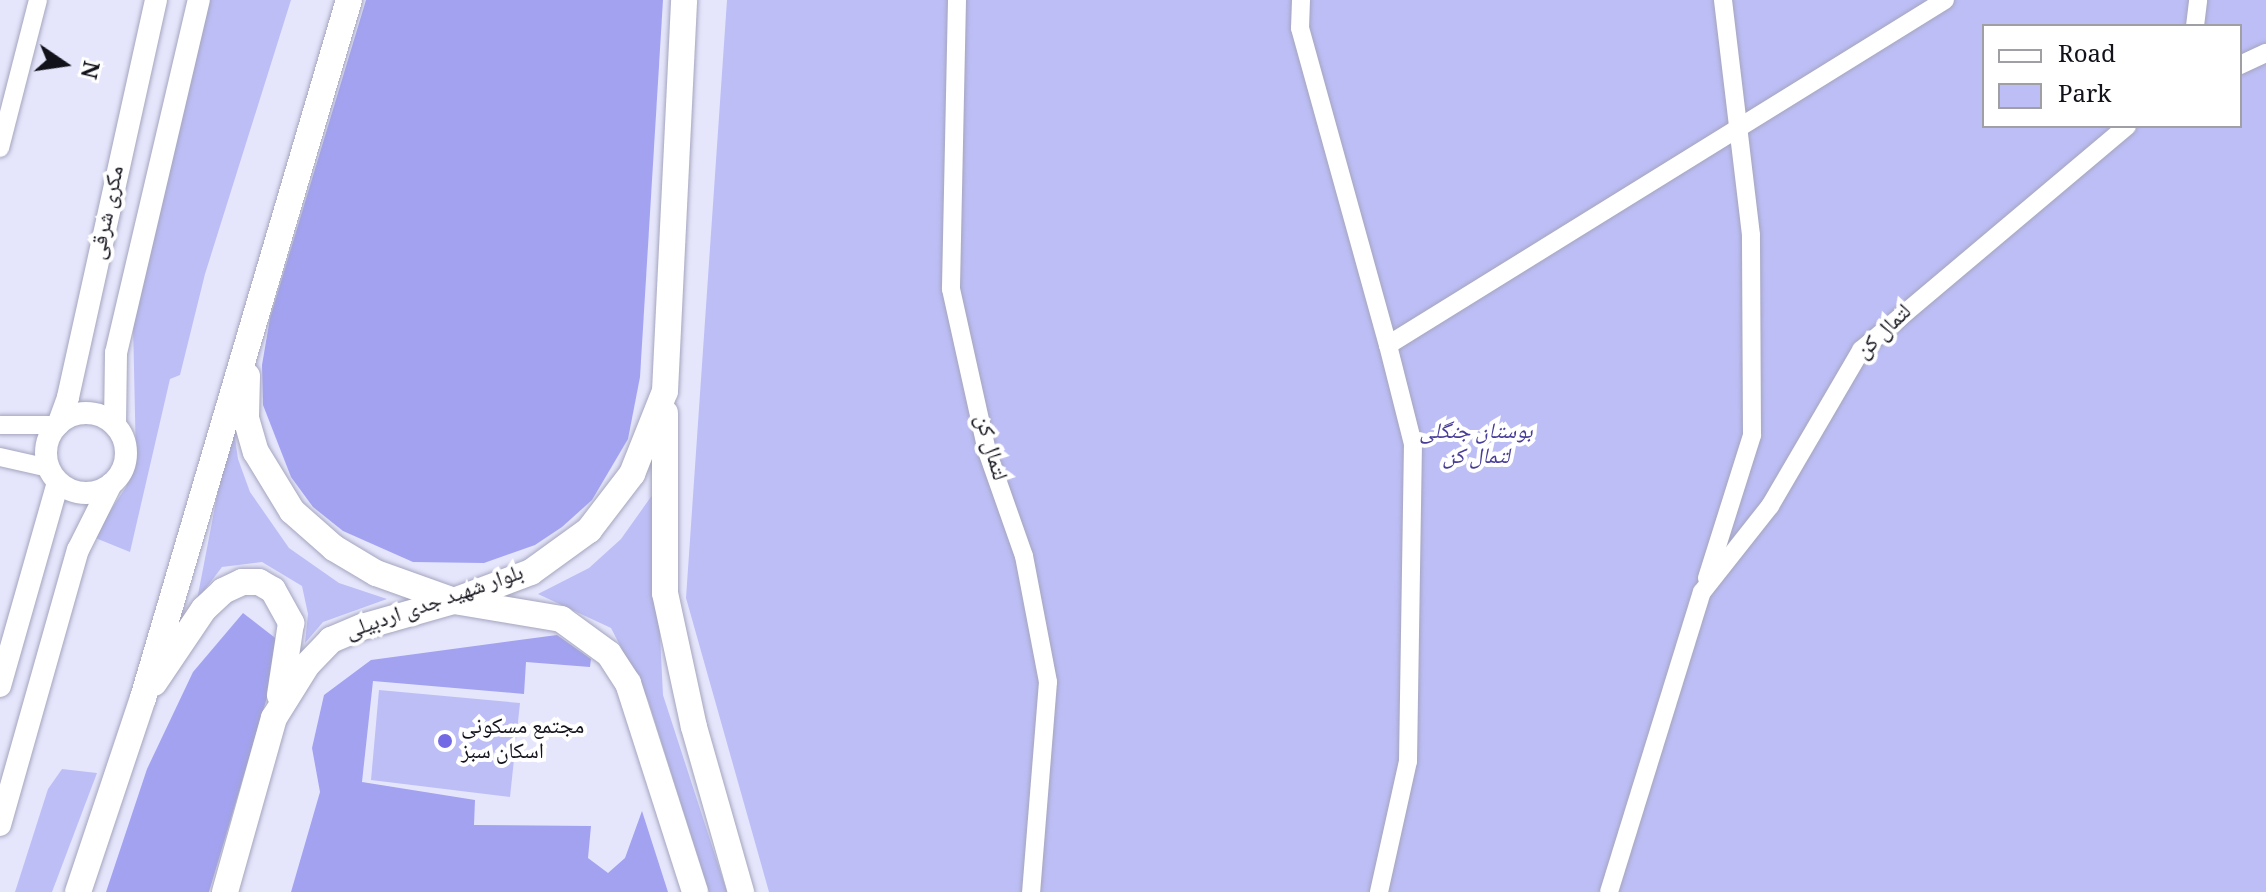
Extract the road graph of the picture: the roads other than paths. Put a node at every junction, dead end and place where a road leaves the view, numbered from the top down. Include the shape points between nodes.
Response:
1 (38, 0) edge
2 (156, 0) edge
3 (199, 0) edge
4 (684, 0) edge
5 (957, 0) edge
6 (1301, 0) edge
7 (1723, 0) edge
8 (1945, 0) edge
9 (2198, 0) edge
10 (344, 4) edge
11 (2195, 24) edge
12 (2266, 53) edge
13 (2242, 64) edge
14 (2125, 128) edge
15 (1737, 133) junction
16 (0, 148) edge
17 (264, 282) junction
18 (1388, 345) junction
19 (665, 391) junction
20 (0, 425) edge
21 (58, 425) junction
22 (115, 425) junction
23 (0, 457) edge
24 (53, 475) junction
25 (111, 484) junction
26 (1702, 592) junction
27 (454, 601) junction
28 (0, 686) edge
29 (143, 698) junction
30 (274, 718) junction
31 (0, 825) edge
32 (78, 892) edge
33 (225, 892) edge
34 (695, 892) edge
35 (741, 892) edge
36 (1031, 892) edge
37 (1379, 892) edge
38 (1609, 892) edge

1 - 16 street
2 - 21 street, مکری شرقی
3 - 22 street, مکری شرقی via 116,353
4 - 19 main road, بلوار شهید جدی اردبیلی
5 - 36 street, لتمال کن via 951,289 987,451 1024,556 1048,682
6 - 18 street via 1300,28
7 - 15 street, لتمال کن
8 - 15 street
9 - 11 street
10 - 17 main road
12 - 13 street
14 - 26 street, لتمال کن via 1861,350 1770,506
15 - 18 street
15 - 26 street, لتمال کن via 1751,235 1752,435
17 - 27 main road via 246,383 246,418 272,481 292,511 350,559
17 - 29 main road
18 - 37 street via 1413,444 1408,761
19 - 27 main road, بلوار شهید جدی اردبیلی via 632,474 589,530 531,572
19 - 35 main road via 665,593 694,727
20 - 21 street
21 - 22 street via 80,414
21 - 24 street via 47,445
22 - 25 street via 125,462
23 - 24 street
24 - 25 street via 78,492
24 - 28 street
25 - 31 street via 78,550
26 - 38 street, لتمال کن
27 - 30 main road, بلوار شهید جدی اردبیلی via 331,640 307,665
27 - 34 main road via 561,619 609,654 628,683
29 - 30 main road via 204,609 223,591 242,582 259,582 273,590 291,623 290,652
29 - 32 main road
30 - 33 main road, بلوار شهید جدی اردبیلی

